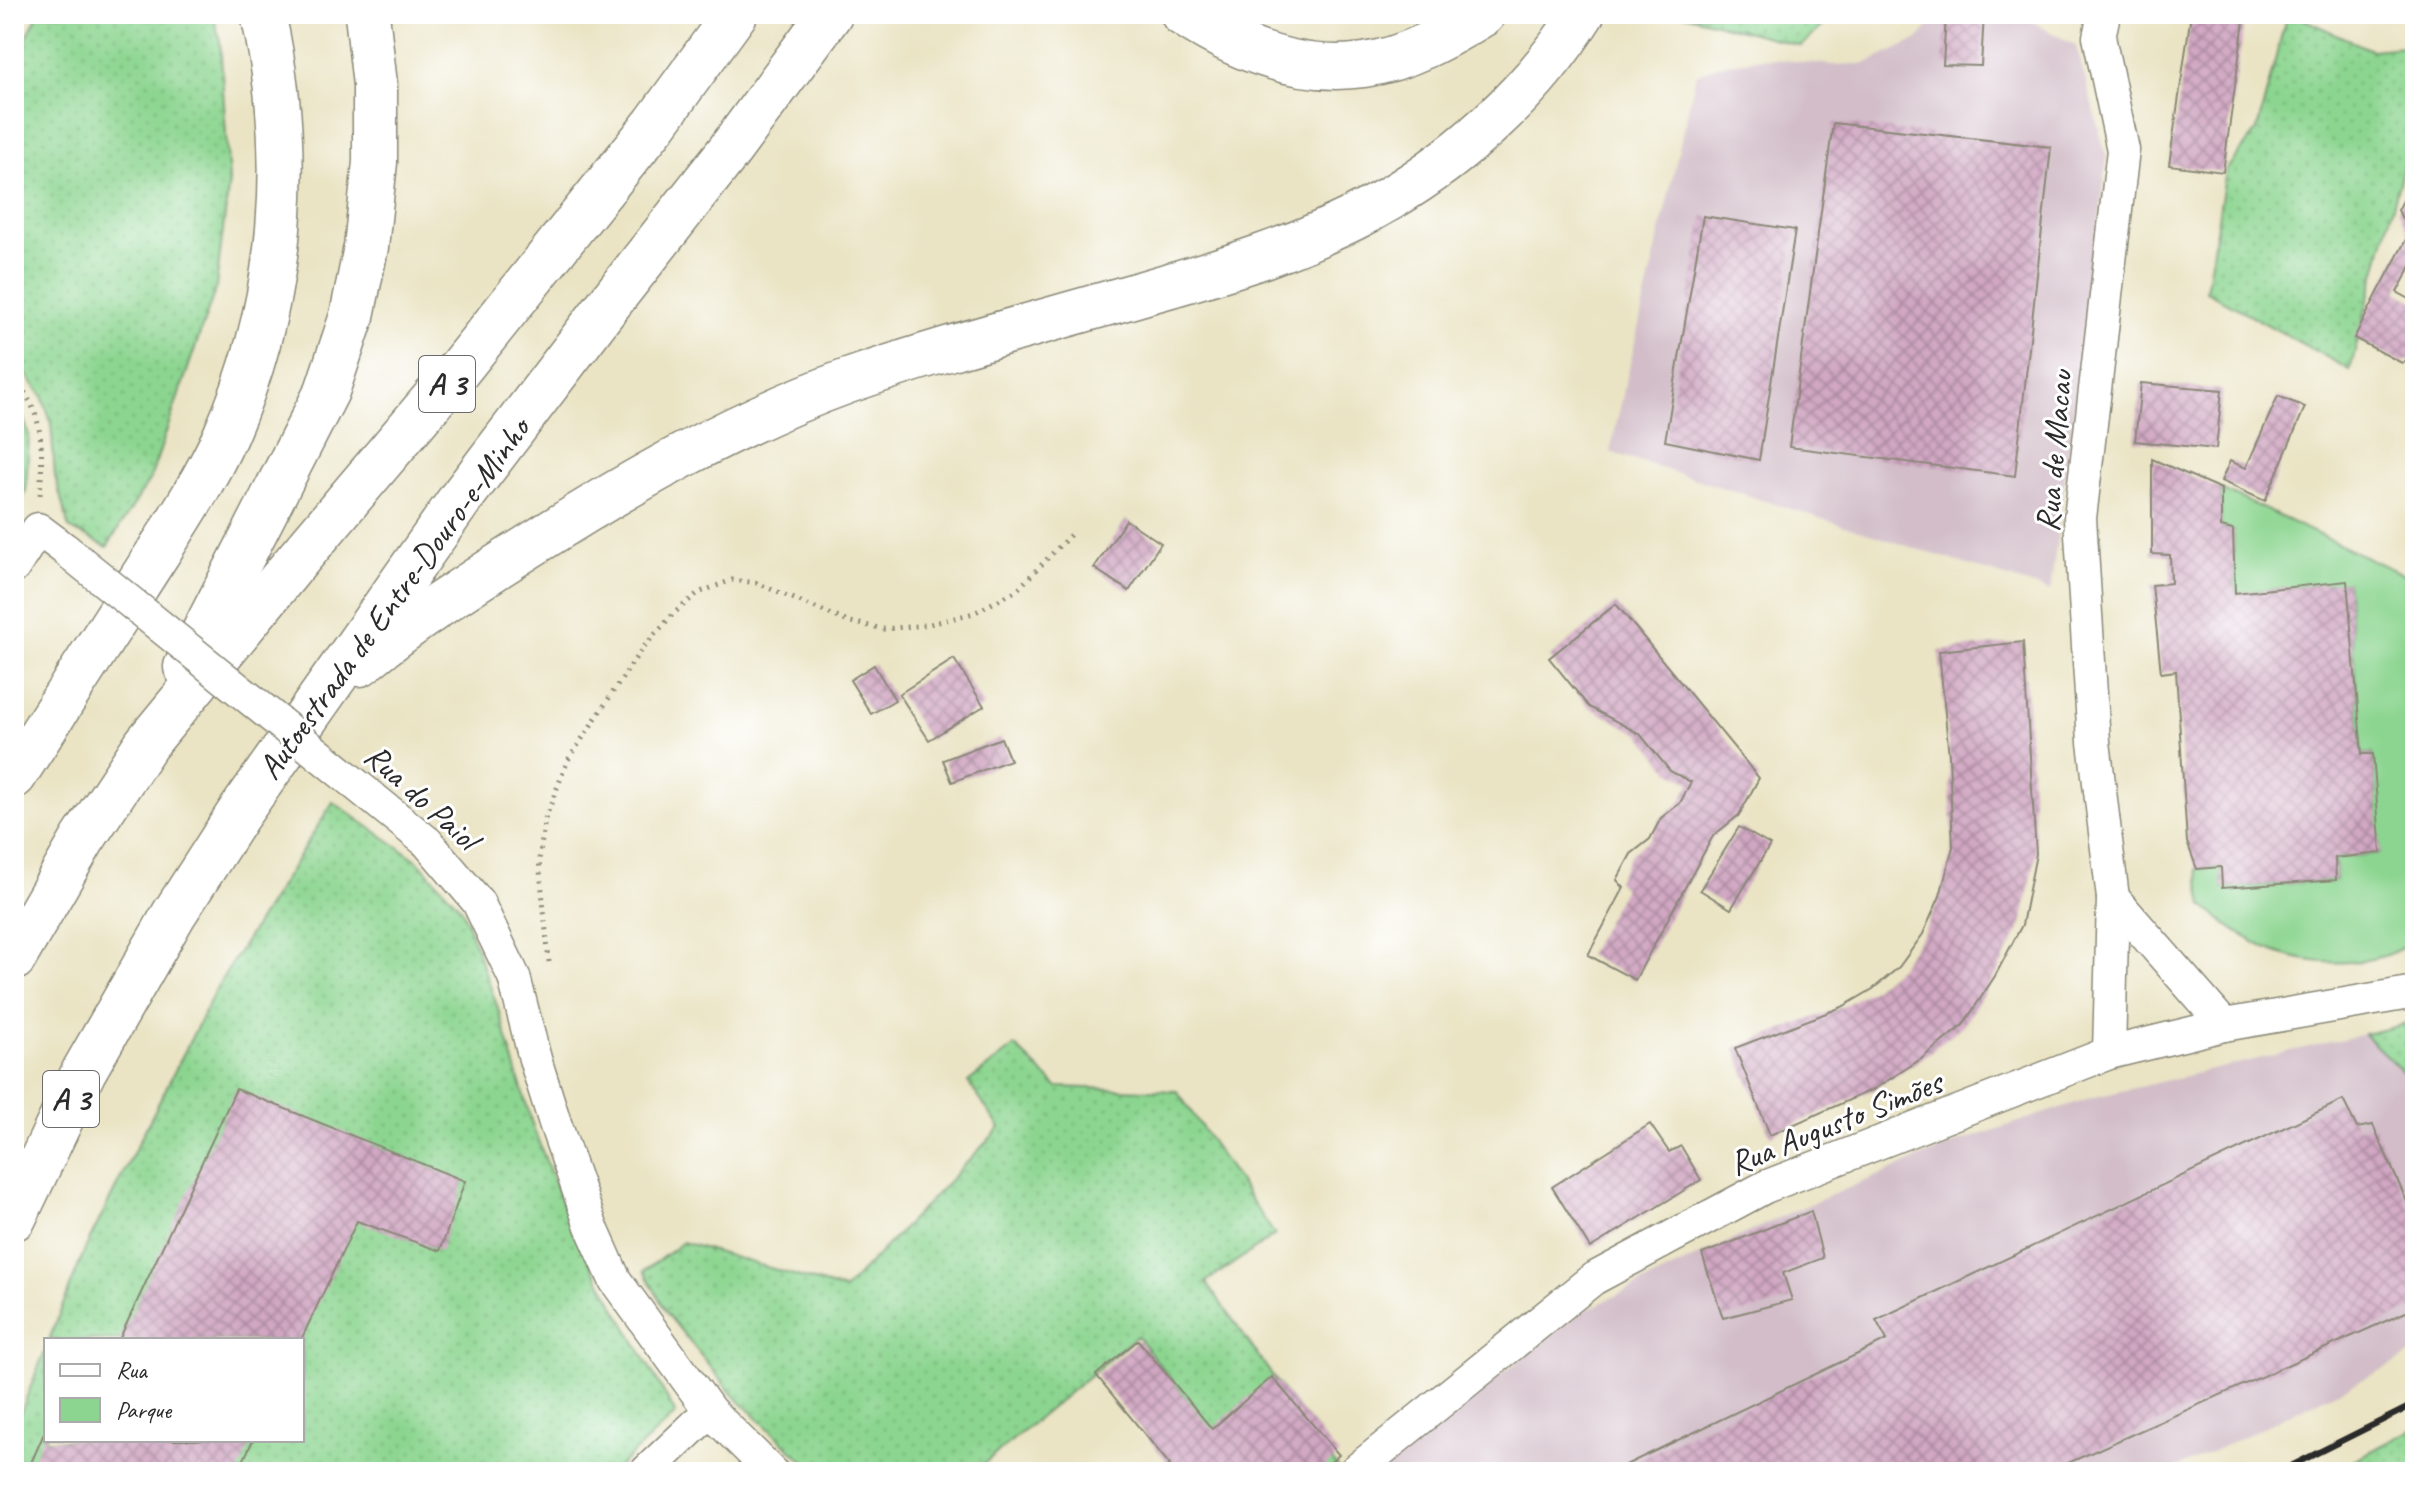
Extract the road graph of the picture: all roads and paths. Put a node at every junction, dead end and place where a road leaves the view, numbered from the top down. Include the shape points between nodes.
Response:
1 (263, 14) edge
2 (367, 14) edge
3 (735, 14) edge
4 (830, 14) edge
5 (1183, 14) edge
6 (1483, 14) edge
7 (1582, 14) edge
8 (2104, 14) edge
9 (14, 380) edge
10 (38, 529) junction
11 (1073, 532) dead end
12 (14, 567) edge
13 (322, 696) junction
14 (146, 744) junction
15 (14, 776) edge
16 (2113, 898) junction
17 (14, 958) edge
18 (549, 970) dead end
19 (2415, 992) edge
20 (2224, 1025) junction
21 (2109, 1053) junction
22 (14, 1218) edge
23 (710, 1411) junction
24 (646, 1472) edge
25 (772, 1472) edge
26 (1354, 1472) edge

1 - 15 highway via 279,114 281,196 273,279 254,360 225,436 185,511
2 - 14 highway via 375,85 375,162 352,316 327,391
3 - 14 highway, A 3 via 655,124 459,369
4 - 13 highway, Autoestrada de Entre-Douro-e-Minho / A 3 via 461,498
5 - 6 highway via 1244,48 1281,60 1329,66 1365,65 1406,53
7 - 13 highway via 1530,83 1487,126 1439,166 1371,209 1227,268 927,356 772,411 567,522 387,641
8 - 16 street, Rua de Macau via 2099,37 2123,150 2080,518 2094,742
9 - 10 path via 29,400 40,437
10 - 12 street
10 - 23 street, Rua do Paiol, bridge via 427,842 478,902 514,977 555,1123 615,1280
11 - 18 path via 1017,590 974,613 926,625 884,629 846,621 757,583 732,580 698,593 641,650 568,760 545,819 539,860
13 - 22 highway, Autoestrada de Entre-Douro-e-Minho / A 3 via 237,816 154,949 84,1071
14 - 17 highway, A 3
16 - 20 street
16 - 21 street, Rua de Macau
19 - 20 street, Rua Augusto Simões
20 - 21 street, Rua Augusto Simões
21 - 26 street, Rua Augusto Simões via 1765,1187 1593,1279
23 - 24 street
23 - 25 street, Rua do Paiol

